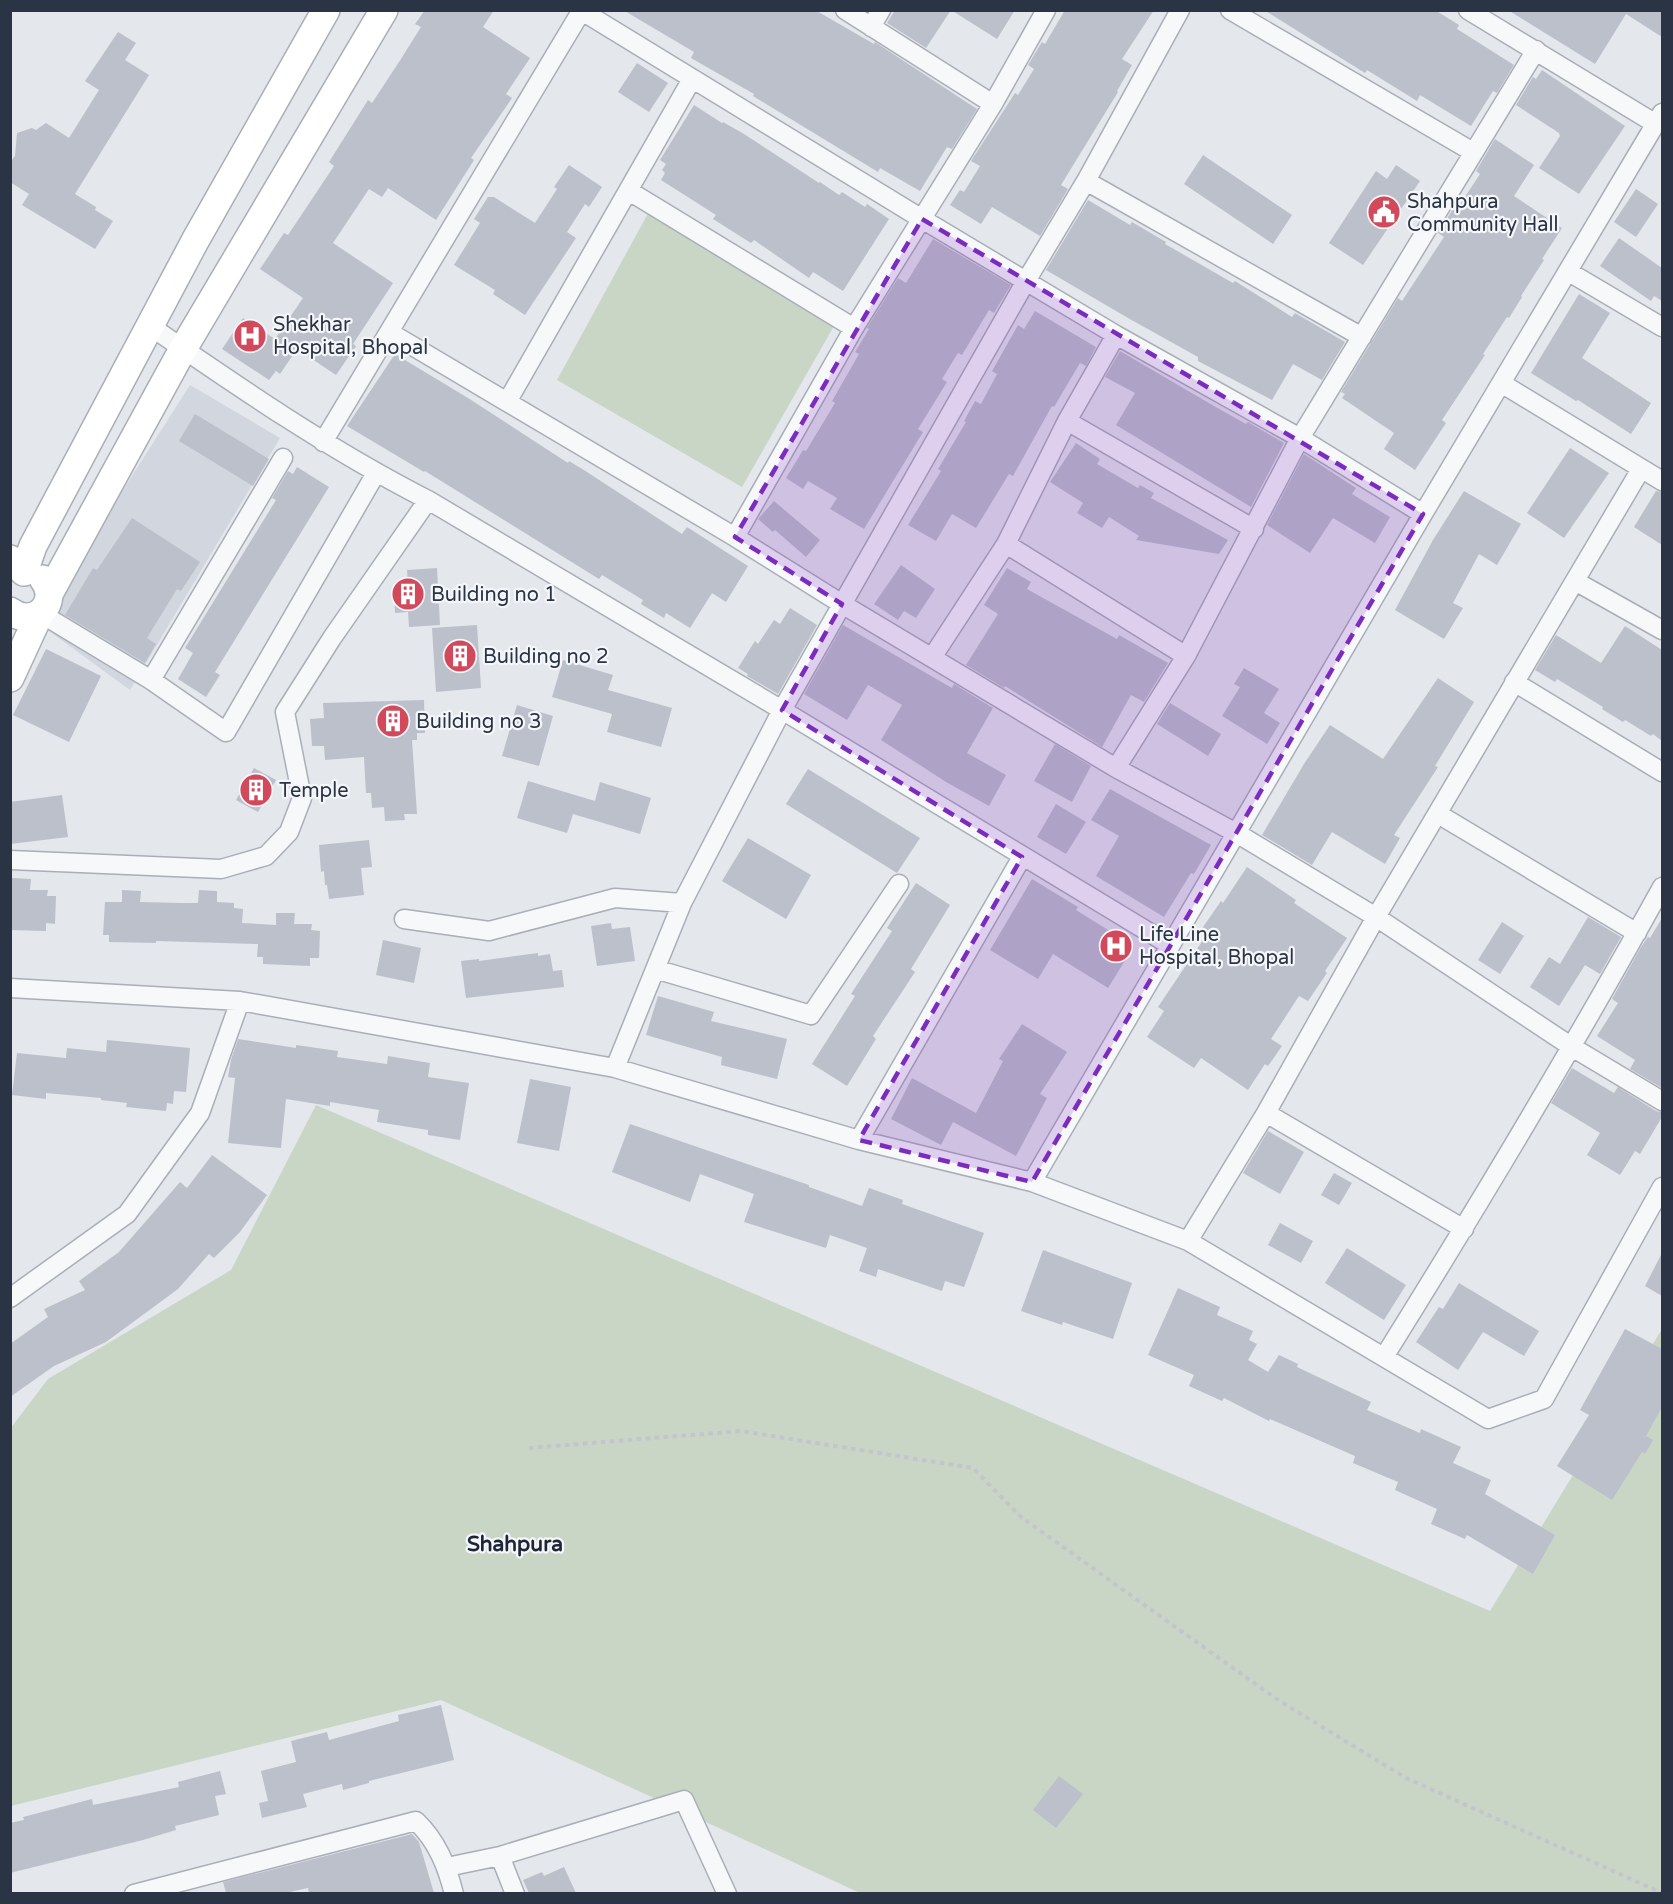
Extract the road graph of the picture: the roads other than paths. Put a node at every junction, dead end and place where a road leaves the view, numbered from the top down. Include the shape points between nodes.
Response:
1 (326, 10) edge
2 (384, 10) edge
3 (845, 10) edge
4 (881, 10) edge
5 (1046, 10) edge
6 (1180, 10) edge
7 (1230, 10) edge
8 (1468, 10) edge
9 (582, 11) edge
10 (872, 27) junction
11 (1536, 50) junction
12 (692, 79) junction
13 (993, 104) junction
14 (1659, 118) edge
15 (1473, 152) junction
16 (1086, 181) junction
17 (629, 191) junction
18 (922, 219) junction
19 (1569, 272) junction
20 (1026, 281) junction
21 (150, 326) junction
22 (1662, 327) edge
23 (854, 328) junction
24 (389, 332) junction
25 (1116, 335) junction
26 (1362, 337) junction
27 (183, 350) junction
28 (1501, 383) junction
29 (507, 402) junction
30 (1067, 421) junction
31 (1300, 438) junction
32 (323, 442) junction
33 (283, 458) dead end
34 (1641, 469) junction
35 (375, 473) junction
36 (1662, 481) edge
37 (428, 500) junction
38 (1424, 514) junction
39 (1254, 529) junction
40 (735, 537) junction
41 (1006, 544) junction
42 (15, 570) edge
43 (1575, 581) junction
44 (44, 604) junction
45 (842, 604) junction
46 (11, 613) edge
47 (1662, 630) edge
48 (933, 656) junction
49 (1185, 656) junction
50 (10, 678) edge
51 (151, 680) junction
52 (1514, 682) junction
53 (782, 710) junction
54 (1116, 768) junction
55 (1662, 772) edge
56 (1438, 814) junction
57 (1238, 834) junction
58 (1022, 857) junction
59 (10, 860) edge
60 (899, 884) dead end
61 (1662, 887) edge
62 (682, 903) junction
63 (1376, 917) junction
64 (404, 919) dead end
65 (1637, 933) junction
66 (1170, 945) junction
67 (655, 969) junction
68 (10, 988) edge
69 (240, 1001) junction
70 (1572, 1047) junction
71 (615, 1068) junction
72 (1662, 1101) edge
73 (1266, 1113) junction
74 (859, 1140) junction
75 (1032, 1182) junction
76 (1662, 1187) edge
77 (1464, 1229) junction
78 (1188, 1241) junction
79 (10, 1298) edge
80 (1384, 1358) junction
81 (500, 1856) junction
82 (447, 1867) junction
83 (203, 1875) junction
84 (134, 1893) edge
85 (203, 1893) edge
86 (454, 1893) edge
87 (515, 1893) edge
88 (727, 1893) edge

1 - 21 street
2 - 27 street
3 - 10 street
4 - 10 street
5 - 13 street
6 - 16 street
7 - 15 street
8 - 11 street
9 - 12 street
9 - 24 street
10 - 13 street
11 - 14 street
11 - 15 street
12 - 17 street
12 - 18 street
13 - 18 street
14 - 19 street
15 - 26 street
16 - 20 street
16 - 26 street
17 - 23 street
17 - 29 street
18 - 20 street
18 - 23 street
19 - 22 street
19 - 28 street
20 - 25 street
20 - 45 street
21 - 27 street
21 - 42 street via 33,546
23 - 40 street
24 - 29 street
24 - 32 street
25 - 30 street
25 - 31 street
26 - 31 street
27 - 32 street
27 - 44 street
28 - 34 street
28 - 38 street
29 - 40 street
30 - 39 street
30 - 41 street
31 - 38 street
31 - 39 street
32 - 35 street
33 - 51 street
34 - 36 street
34 - 43 street
35 - 37 street
35 - 51 street via 226,732
37 - 53 street
37 - 59 street via 285,712 302,798 289,832 266,856 221,869
38 - 57 street
39 - 49 street
40 - 45 street
41 - 48 street
41 - 49 street
42 - 44 street via 38,575 48,587
43 - 47 street
43 - 52 street
44 - 46 street via 26,618
44 - 50 street
44 - 51 street
45 - 48 street
45 - 53 street
48 - 54 street
49 - 54 street
52 - 55 street
52 - 56 street
53 - 58 street
53 - 62 street
54 - 57 street
56 - 63 street
56 - 65 street
57 - 63 street
57 - 66 street
58 - 66 street
58 - 74 street
60 - 67 street via 811,1015
61 - 65 street
62 - 64 street via 615,898 489,931
62 - 67 street
63 - 70 street
63 - 73 street
65 - 70 street
66 - 75 street
67 - 71 street
68 - 69 street
69 - 71 street
69 - 79 street via 200,1113 127,1214
70 - 72 street
70 - 77 street
71 - 74 street
73 - 77 street
73 - 78 street
74 - 75 street
75 - 78 street
76 - 80 street via 1544,1399 1488,1419
77 - 80 street
78 - 80 street
81 - 82 street
81 - 87 street
81 - 88 street via 684,1800
82 - 83 street via 429,1833 416,1821
82 - 86 street
83 - 84 street
83 - 85 street

